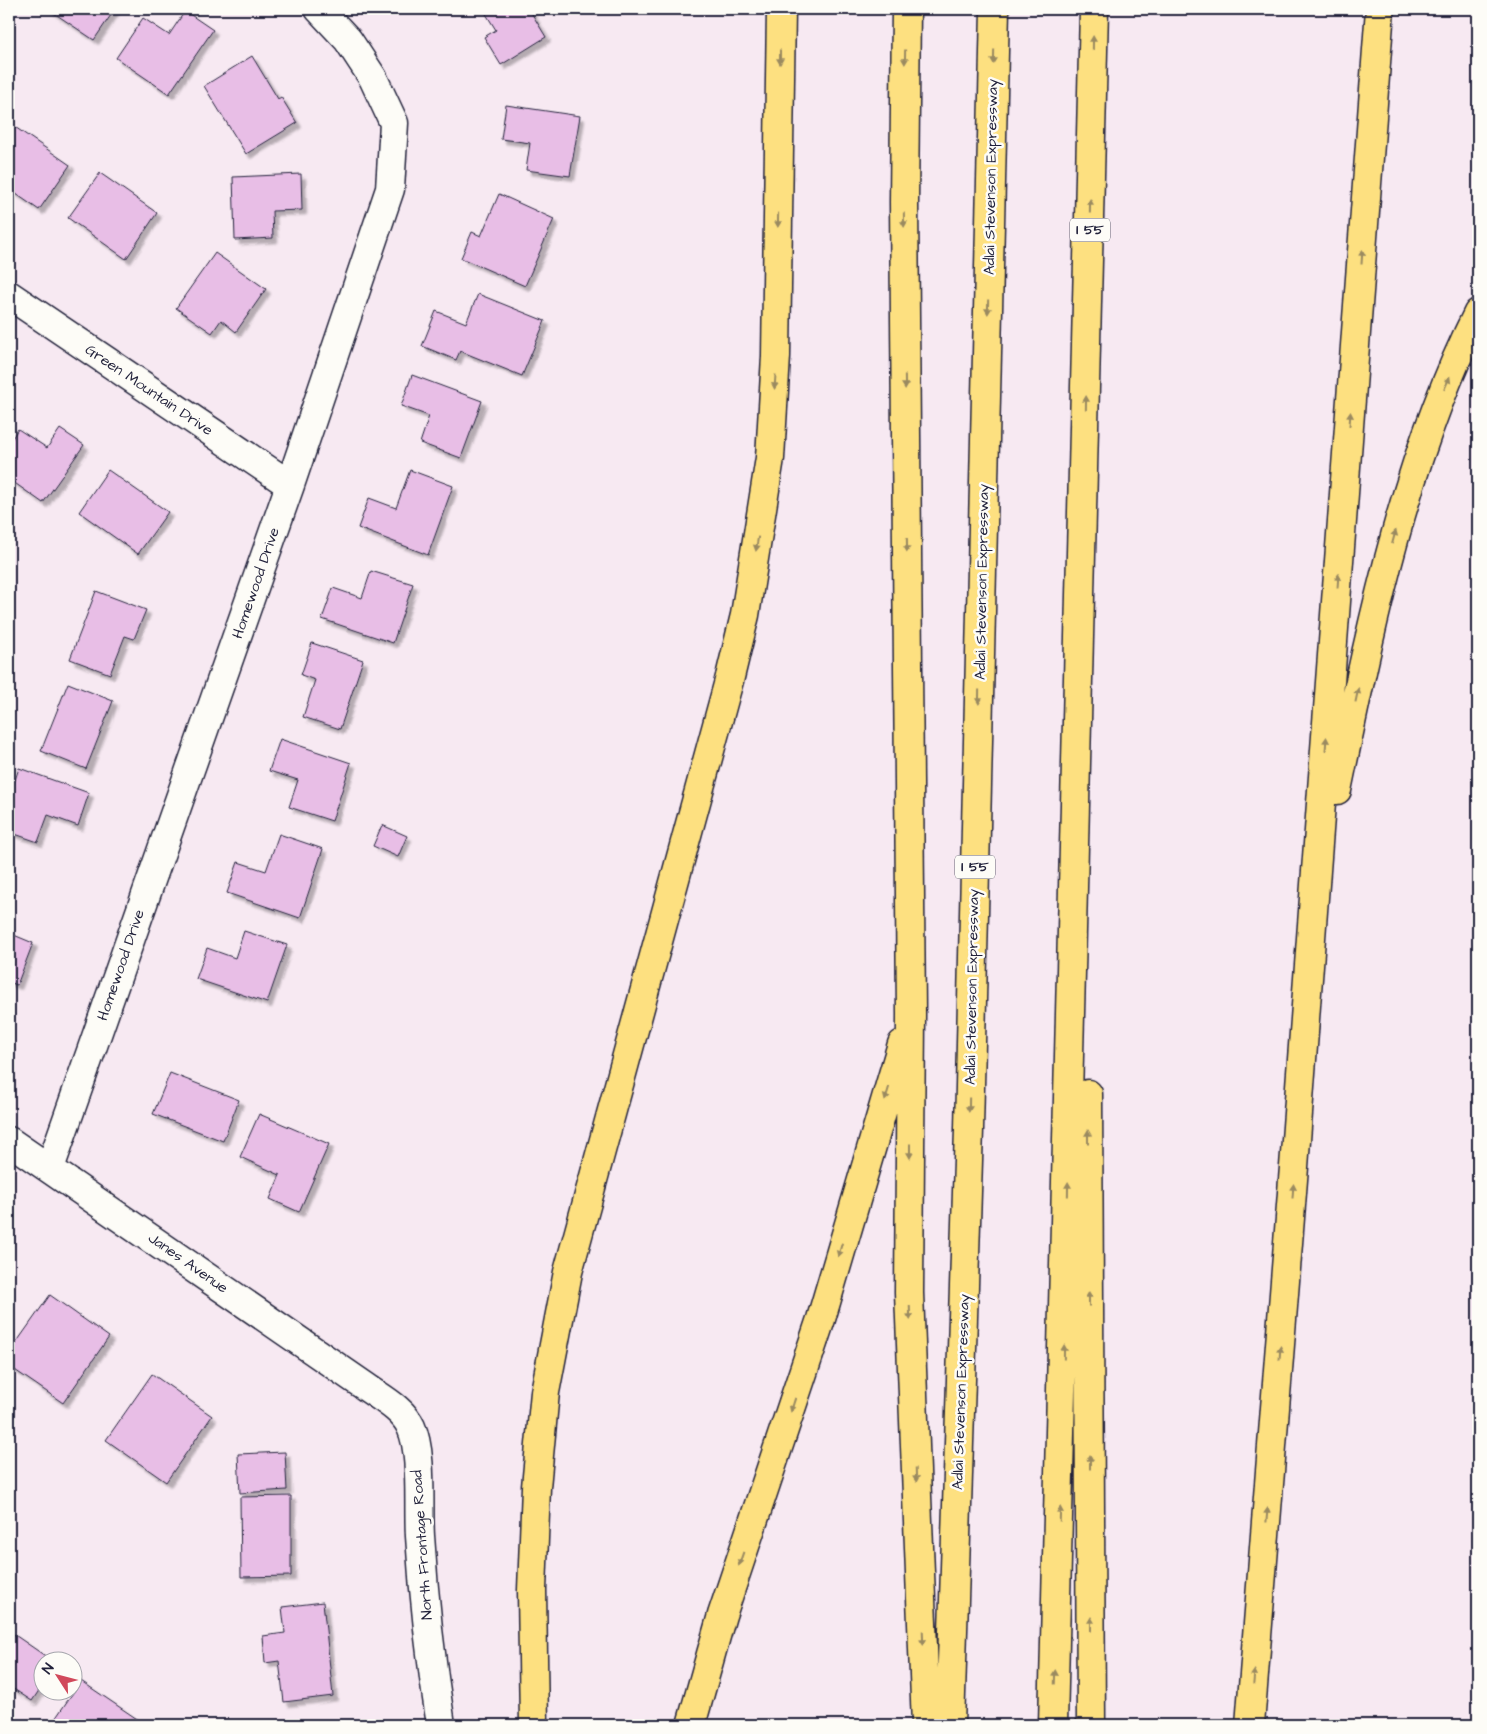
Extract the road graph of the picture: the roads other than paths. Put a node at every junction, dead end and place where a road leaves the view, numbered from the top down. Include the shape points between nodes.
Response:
1 (319, 9) edge
2 (781, 9) edge
3 (906, 9) edge
4 (995, 9) edge
5 (1094, 9) edge
6 (1380, 9) edge
7 (9, 296) edge
8 (1478, 313) edge
9 (1085, 452) junction
10 (290, 485) junction
11 (1314, 897) junction
12 (911, 1014) junction
13 (9, 1141) edge
14 (50, 1168) junction
15 (366, 1386) joint
16 (441, 1725) edge
17 (534, 1725) edge
18 (690, 1725) edge
19 (926, 1725) edge
20 (950, 1725) edge
21 (1054, 1725) edge
22 (1091, 1725) edge
23 (1250, 1725) edge

1 - 10 street, Homewood Drive via 348,40 373,78 394,123 390,189
2 -> 17 highway via 776,356 770,458 745,615 568,1272 545,1392 536,1487
3 -> 12 highway via 904,202
4 -> 20 highway, Adlai Stevenson Expressway / I 55 via 969,1138
9 -> 5 highway, I 55
11 -> 6 highway
7 - 10 street, Green Mountain Drive
11 -> 8 highway via 1394,535 1423,440
21 -> 9 highway, I 55
22 -> 9 highway
10 - 14 street, Homewood Drive
23 -> 11 highway
12 -> 18 highway via 821,1319 722,1615
12 -> 19 highway via 909,1293
13 - 14 street, Janes Avenue
14 - 15 street, Janes Avenue
15 - 16 street, North Frontage Road via 405,1416 412,1427 416,1445 431,1661

